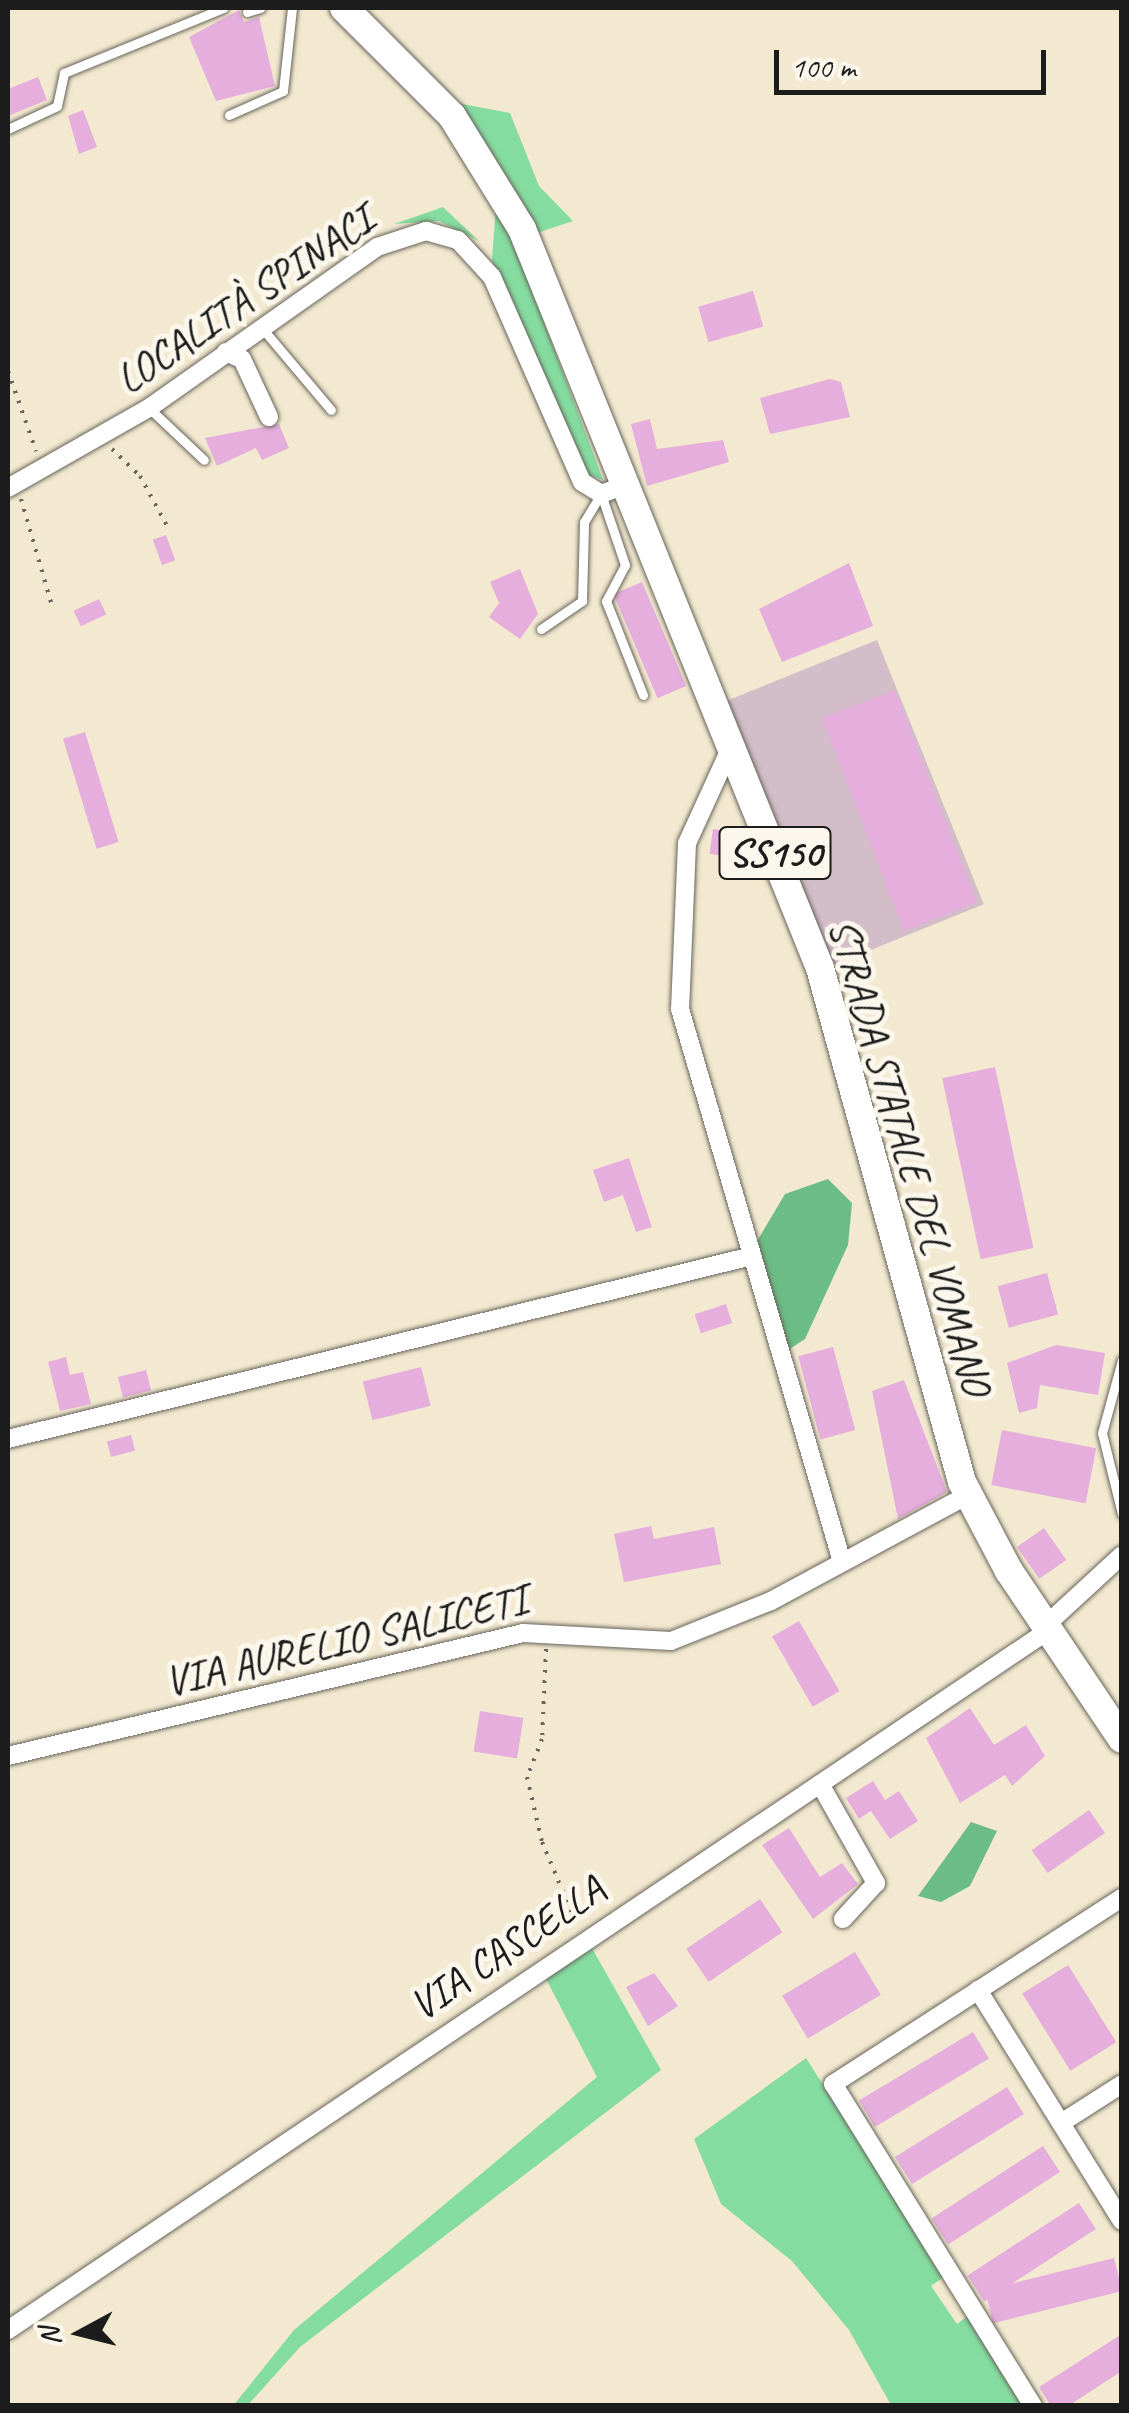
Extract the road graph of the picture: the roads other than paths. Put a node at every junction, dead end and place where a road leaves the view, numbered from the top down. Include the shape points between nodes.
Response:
1 (223, 8) edge
2 (260, 8) edge
3 (292, 8) edge
4 (344, 8) edge
5 (247, 12) dead end
6 (229, 115) dead end
7 (8, 130) edge
8 (260, 326) junction
9 (226, 352) junction
10 (149, 408) junction
11 (331, 410) dead end
12 (268, 416) dead end
13 (204, 460) dead end
14 (11, 486) edge
15 (610, 491) junction
16 (541, 629) dead end
17 (644, 695) dead end
18 (730, 747) junction
19 (752, 1256) junction
20 (1122, 1360) edge
21 (8, 1439) edge
22 (968, 1495) junction
23 (1122, 1514) edge
24 (1122, 1555) edge
25 (842, 1562) junction
26 (1047, 1627) junction
27 (1122, 1739) edge
28 (8, 1756) edge
29 (820, 1784) junction
30 (1122, 1898) edge
31 (843, 1919) dead end
32 (978, 1990) junction
33 (1122, 2084) edge
34 (1061, 2124) junction
35 (1122, 2221) edge
36 (8, 2330) edge
37 (1033, 2406) edge

1 - 7 lane via 64,73 57,106
2 - 5 lane
3 - 6 lane via 284,91
4 - 15 main road, STRADA STATALE DEL VOMANO / SS150 via 452,116 507,199
8 - 9 street, LOCALITÀ SPINACI
8 - 11 lane
8 - 15 street, LOCALITÀ SPINACI via 398,236 458,240 492,276 582,482
9 - 10 street, LOCALITÀ SPINACI
9 - 12 street via 242,359
10 - 13 lane
10 - 14 street, LOCALITÀ SPINACI
15 - 16 lane via 584,522 582,601
15 - 17 lane via 625,565 606,600
15 - 18 main road, STRADA STATALE DEL VOMANO / SS150
18 - 19 street via 686,843 678,988
18 - 22 main road, STRADA STATALE DEL VOMANO / SS150 via 824,981
19 - 21 street
19 - 25 street
20 - 23 lane via 1102,1433
22 - 25 street, VIA AURELIO SALICETI
22 - 26 main road, STRADA STATALE DEL VOMANO / SS150
24 - 26 street, VIA CASCELLA
25 - 28 street, VIA AURELIO SALICETI via 672,1641 542,1630
26 - 27 main road, STRADA STATALE DEL VOMANO / SS150
26 - 29 street, VIA CASCELLA
29 - 31 street via 876,1883
29 - 36 street, VIA CASCELLA via 582,1938
30 - 32 street
32 - 34 street
32 - 37 street via 833,2084
33 - 34 street
34 - 35 street

